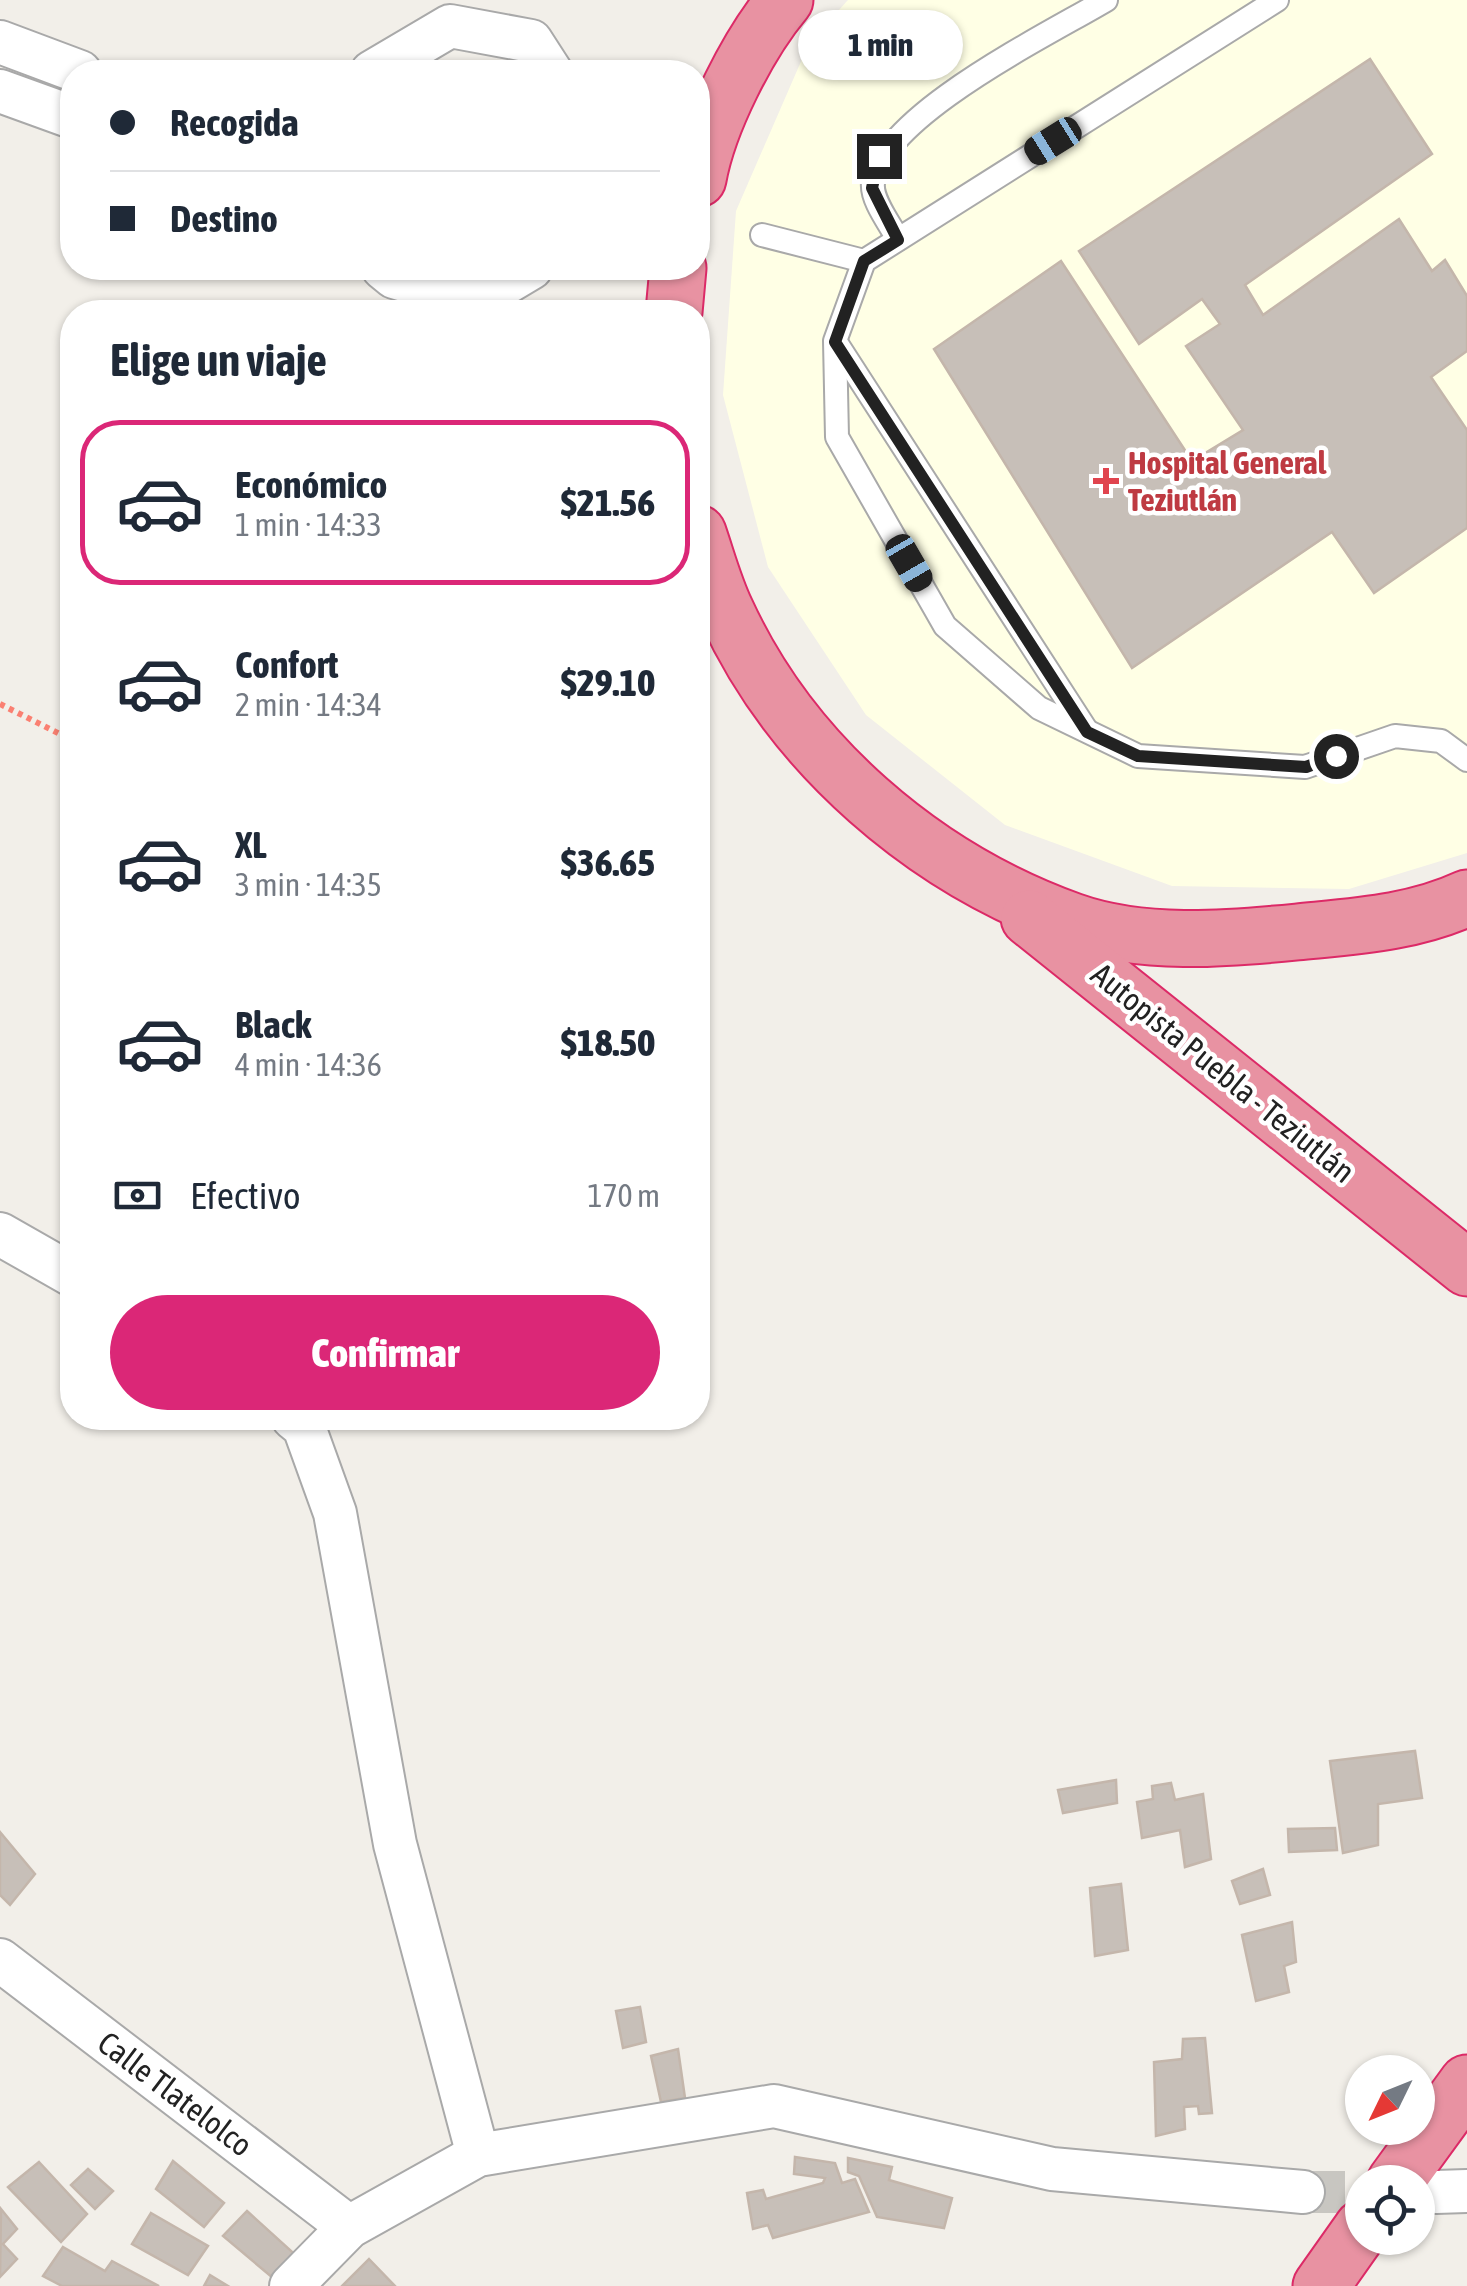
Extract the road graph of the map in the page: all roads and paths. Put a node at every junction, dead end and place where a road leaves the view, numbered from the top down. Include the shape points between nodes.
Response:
1 (784, 0) edge
2 (1106, 0) edge
3 (1276, 0) edge
4 (0, 42) edge
5 (392, 60) edge
6 (544, 60) edge
7 (60, 64) edge
8 (0, 90) edge
9 (60, 112) edge
10 (710, 131) edge
11 (762, 235) dead end
12 (898, 240) junction
13 (864, 261) junction
14 (401, 280) edge
15 (511, 280) edge
16 (472, 300) edge
17 (478, 300) edge
18 (835, 342) junction
19 (710, 567) edge
20 (0, 704) edge
21 (1087, 732) junction
22 (60, 734) edge
23 (1462, 750) edge
24 (980, 878) junction
25 (1467, 898) edge
26 (0, 1234) edge
27 (60, 1267) edge
28 (1467, 1268) edge
29 (305, 1430) edge
30 (0, 1960) edge
31 (1465, 2084) edge
32 (478, 2155) junction
33 (1435, 2182) edge
34 (1302, 2192) tunnel mouth
35 (349, 2227) junction
36 (1345, 2252) edge
37 (291, 2286) edge
38 (1321, 2286) edge

1 - 10 highway
2 - 12 lane via 943,97 879,156 872,188
3 - 12 lane
4 - 7 street
5 - 6 street via 450,26 531,40
8 - 9 street
11 - 13 lane
12 - 13 lane
13 - 18 lane
14 - 16 street
15 - 17 street
18 - 21 lane
18 - 21 lane via 837,437 945,626 1039,708
19 - 24 highway, Autopista Puebla - Teziutlán via 758,670 799,728 853,789
20 - 22 path
21 - 23 lane via 1138,756 1306,767 1395,736
24 - 25 highway, Autopista Puebla - Teziutlán via 1074,922 1150,936 1237,938 1395,922
24 - 28 highway, Autopista Puebla - Teziutlán
26 - 27 street
29 - 32 street via 334,1512 394,1844
30 - 35 street, Calle Tlatelolco
31 - 33 highway
32 - 34 street via 774,2106 1052,2169
32 - 35 street
35 - 37 street
36 - 38 highway

